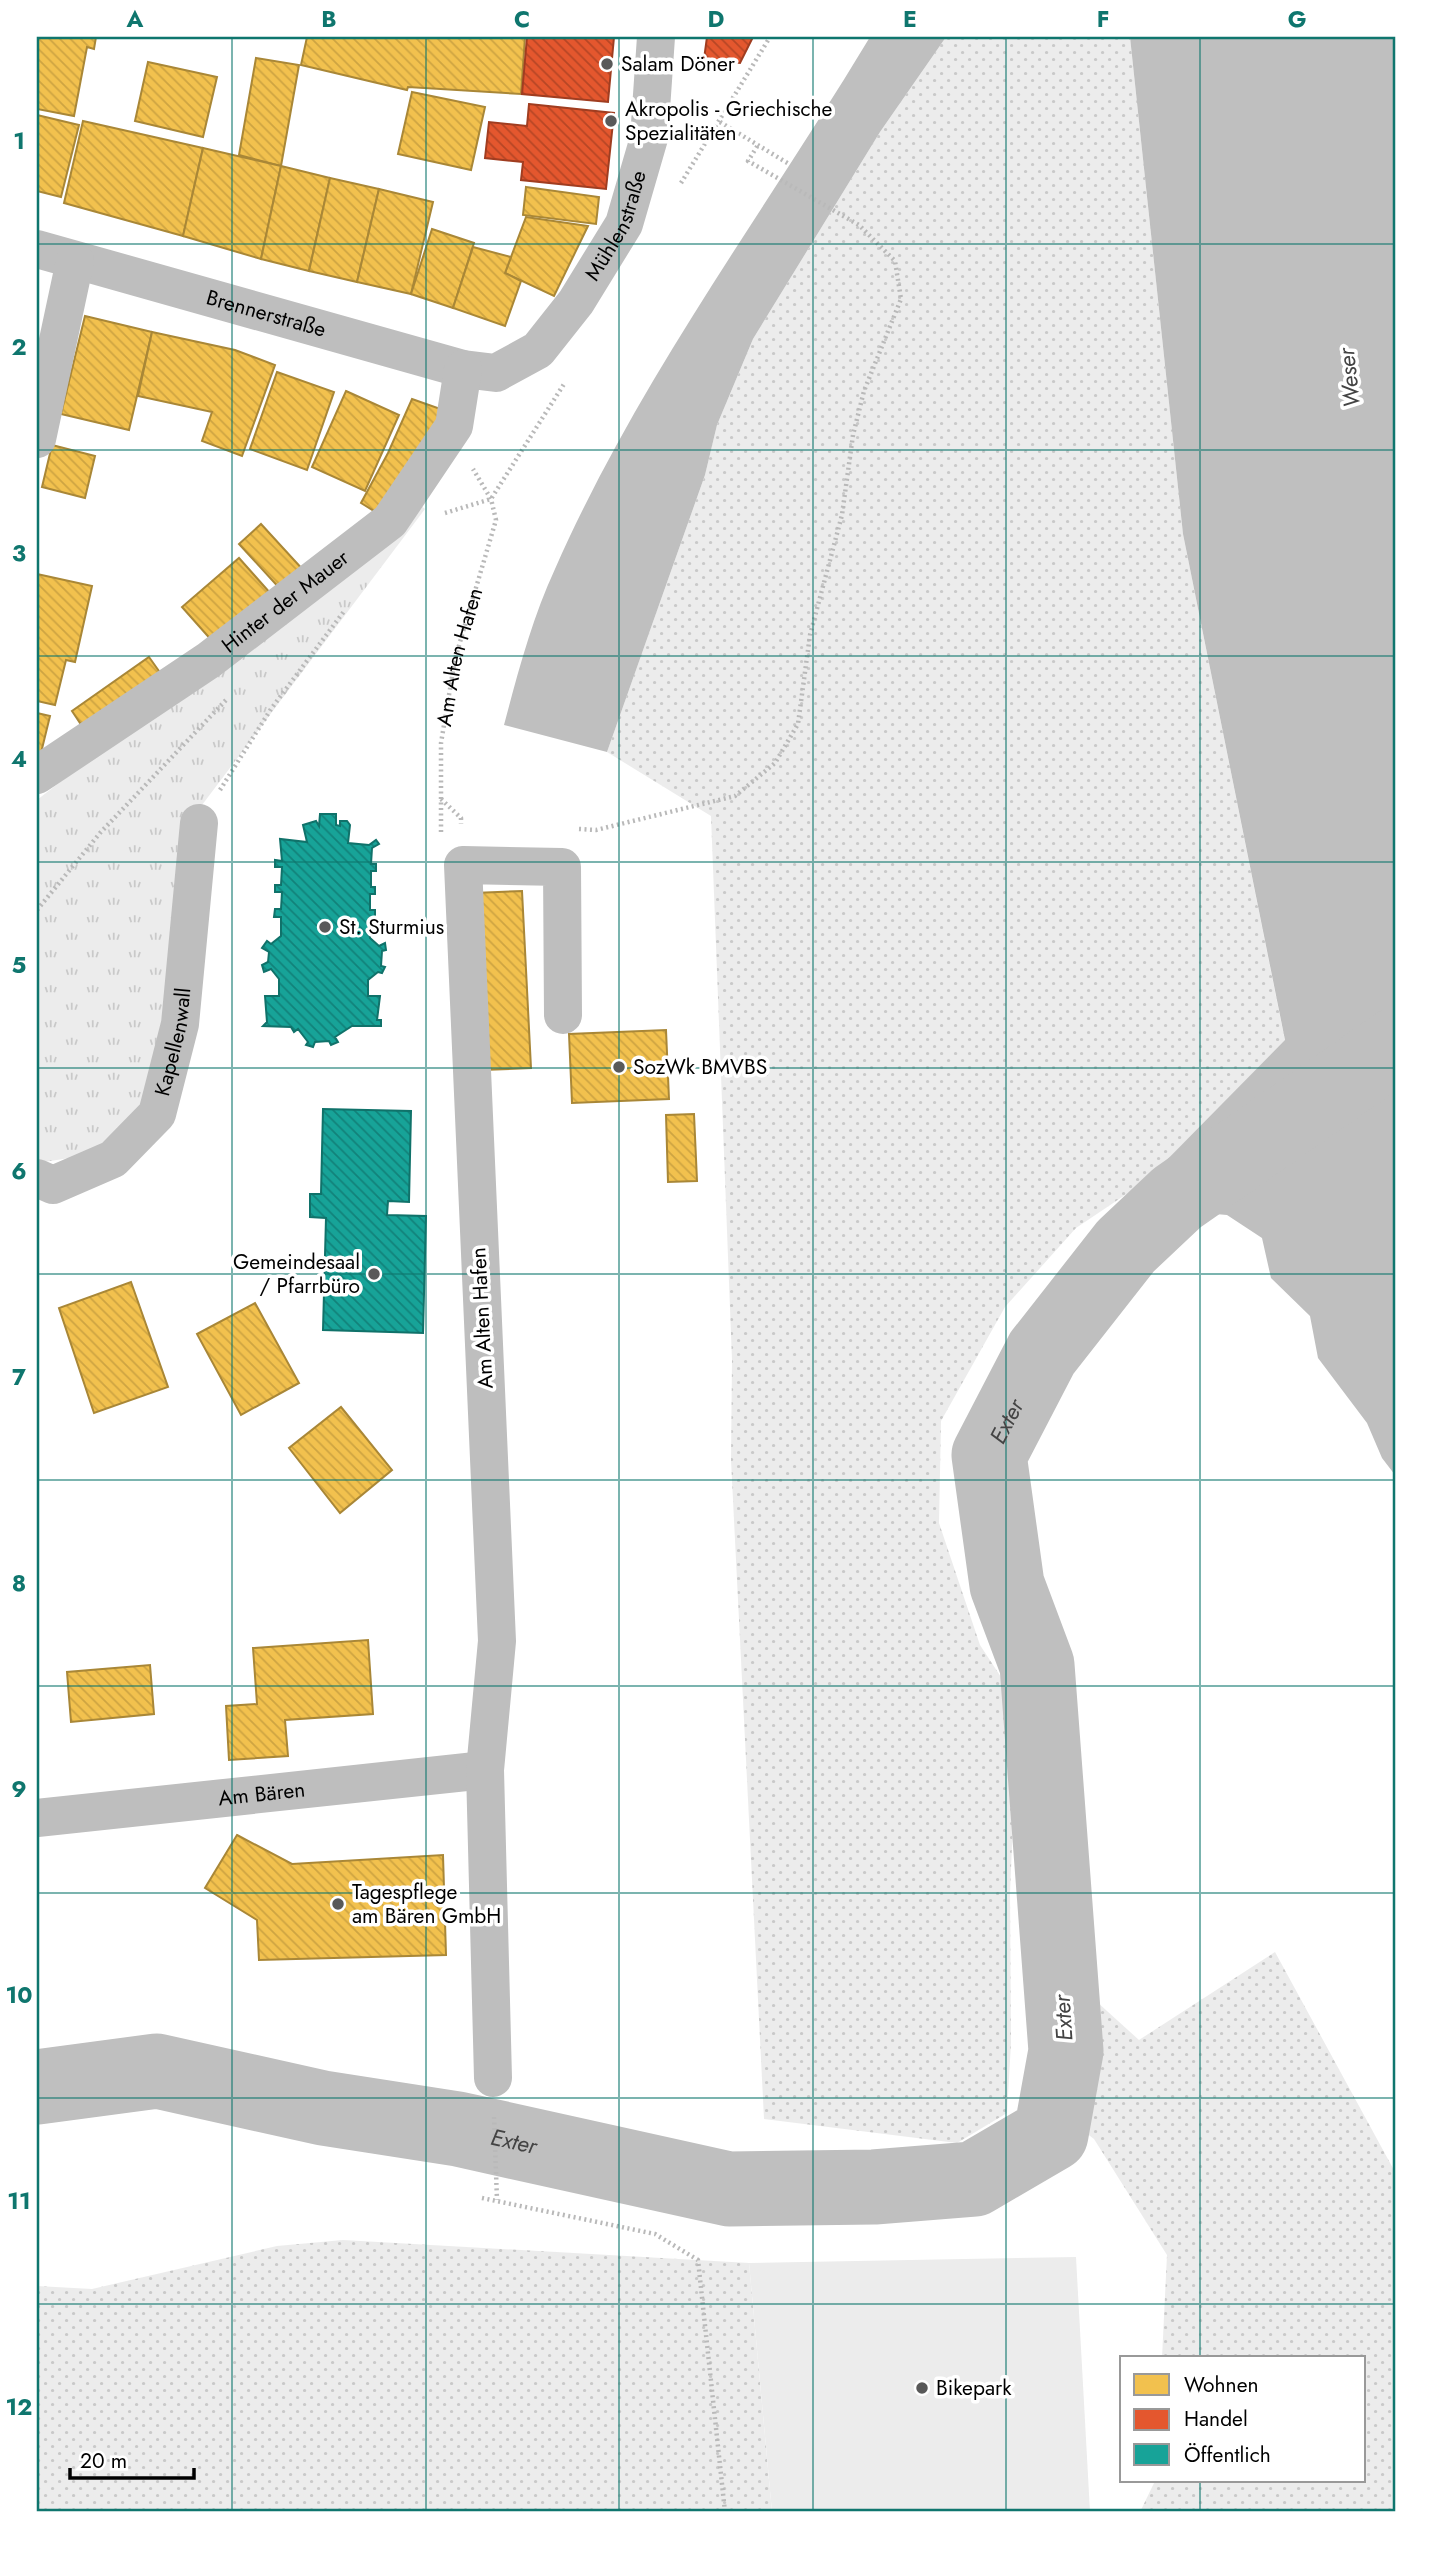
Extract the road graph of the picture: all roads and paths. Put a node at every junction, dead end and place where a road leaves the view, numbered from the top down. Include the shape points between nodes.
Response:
1 (656, 37) edge
2 (720, 122) dead end
3 (758, 145) junction
4 (789, 164) dead end
5 (37, 249) edge
6 (75, 261) junction
7 (479, 371) junction
8 (37, 439) edge
9 (437, 515) dead end
10 (353, 601) dead end
11 (234, 692) dead end
12 (37, 775) edge
13 (440, 799) dead end
14 (199, 823) joint
15 (562, 867) junction
16 (37, 910) edge
17 (563, 1015) dead end
18 (37, 1178) edge
19 (485, 1770) junction
20 (37, 1818) edge
21 (493, 2078) joint
22 (482, 2198) dead end
23 (498, 2200) junction
24 (725, 2512) edge

1 - 7 street, Mühlenstraße via 649,138 624,224 576,302 538,350
2 - 3 path
3 - 4 path
3 - 15 path via 748,161 859,225 895,261 901,299 864,391 853,435 842,515 810,635 798,724 775,763 735,796 596,830 568,829
5 - 6 street, Brennerstraße
6 - 7 street, Brennerstraße
6 - 8 street
7 - 12 street, Hinter der Mauer via 454,426 390,521 209,660
9 - 13 path, Am Alten Hafen via 491,499 496,520 455,659 441,743
10 - 14 path via 271,709
11 - 16 path via 100,834
14 - 18 street, Kapellenwall via 180,1024 157,1114 113,1159 52,1185
15 - 17 street
15 - 19 street, Am Alten Hafen via 463,865 497,1641
19 - 20 street, Am Bären
19 - 21 street, Am Alten Hafen
21 - 23 path
22 - 23 path
23 - 24 path via 655,2234 698,2260

